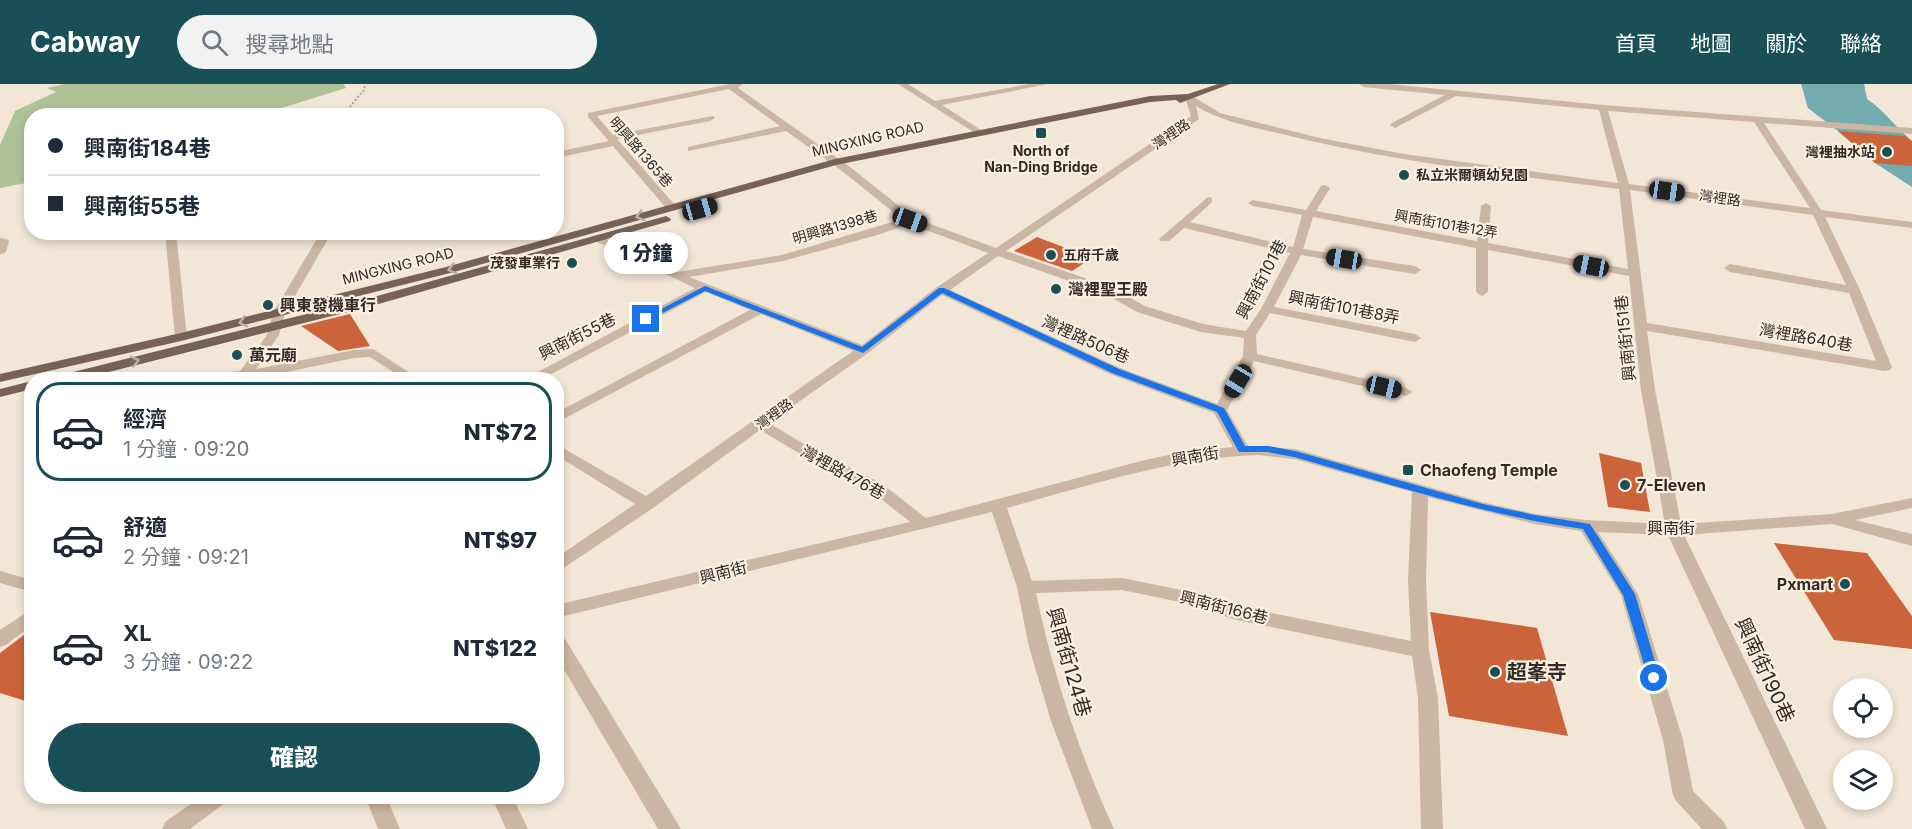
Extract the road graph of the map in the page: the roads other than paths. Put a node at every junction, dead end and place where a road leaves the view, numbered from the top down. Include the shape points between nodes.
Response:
1 (743, 84) edge
2 (903, 84) edge
3 (1044, 84) edge
4 (1226, 84) edge
5 (1363, 84) edge
6 (731, 87) junction
7 (1455, 93) junction
8 (1189, 98) junction
9 (933, 104) junction
10 (1603, 108) junction
11 (710, 118) dead end
12 (1758, 121) junction
13 (1395, 125) dead end
14 (785, 128) junction
15 (1912, 131) edge
16 (978, 132) junction
17 (612, 140) junction
18 (691, 150) dead end
19 (564, 153) edge
20 (835, 162) junction
21 (846, 170) junction
22 (1624, 185) junction
23 (1325, 188) dead end
24 (1208, 200) dead end
25 (1253, 203) dead end
26 (1486, 206) dead end
27 (670, 207) junction
28 (1817, 212) junction
29 (1308, 215) junction
30 (910, 220) junction
31 (1182, 224) junction
32 (1912, 225) edge
33 (564, 237) edge
34 (599, 239) junction
35 (1165, 239) dead end
36 (171, 240) edge
37 (322, 240) edge
38 (555, 240) edge
39 (1482, 246) junction
40 (1297, 251) junction
41 (999, 252) junction
42 (1730, 268) dead end
43 (1415, 270) dead end
44 (1635, 274) junction
45 (675, 276) junction
46 (705, 288) junction
47 (941, 290) junction
48 (1854, 290) junction
49 (1482, 292) dead end
50 (1267, 309) junction
51 (759, 310) junction
52 (278, 319) junction
53 (1641, 326) junction
54 (1250, 335) junction
55 (181, 337) junction
56 (1415, 338) dead end
57 (863, 350) junction
58 (1250, 356) junction
59 (26, 372) edge
60 (86, 372) edge
61 (247, 372) edge
62 (267, 372) edge
63 (403, 372) edge
64 (544, 372) edge
65 (24, 373) edge
66 (0, 378) edge
67 (24, 388) edge
68 (1406, 392) dead end
69 (0, 393) edge
70 (1220, 410) junction
71 (564, 415) edge
72 (760, 424) junction
73 (1242, 449) junction
74 (564, 453) edge
75 (1420, 491) junction
76 (1912, 503) edge
77 (647, 504) junction
78 (998, 505) junction
79 (1832, 519) junction
80 (923, 524) junction
81 (1586, 526) junction
82 (1674, 530) junction
83 (1912, 540) edge
84 (564, 561) edge
85 (0, 577) edge
86 (24, 584) edge
87 (1026, 587) junction
88 (564, 610) edge
89 (24, 621) edge
90 (0, 640) edge
91 (1420, 650) junction
92 (564, 652) edge
93 (208, 804) edge
94 (378, 804) edge
95 (505, 804) edge
96 (173, 829) edge
97 (389, 829) edge
98 (517, 829) edge
99 (670, 829) edge
100 (1103, 829) edge
101 (1432, 829) edge
102 (1716, 829) edge
103 (1816, 829) edge

1 - 6 street
2 - 9 street
3 - 9 street
4 - 8 main road, MINGXING ROAD
5 - 7 street
6 - 14 street, 明興路1398巷
6 - 17 street, 明興路1365巷 via 591,115
7 - 10 street
7 - 13 street
8 - 16 main road, MINGXING ROAD via 1150,99
8 - 21 main road, MINGXING ROAD
8 - 22 street, 灣裡路 via 1217,115 1320,141 1404,157
8 - 41 street, 灣裡路 via 1196,117
9 - 16 street
10 - 12 street
10 - 22 street, 興南街151巷
11 - 17 street
12 - 15 street
12 - 28 street, 灣裡路640巷
14 - 18 street
14 - 20 street, 明興路1398巷
16 - 20 main road, MINGXING ROAD
17 - 19 street
17 - 27 street, 明興路1365巷
20 - 21 street, 明興路1398巷
20 - 27 main road, MINGXING ROAD
21 - 30 street, 明興路1398巷
21 - 34 main road, MINGXING ROAD
22 - 28 street, 灣裡路
22 - 44 street, 興南街151巷
23 - 29 street, 興南街101巷
24 - 31 street
25 - 29 street, 興南街101巷12弄
26 - 39 street
27 -> 33 main road, MINGXING ROAD
28 - 32 street, 灣裡路
28 - 48 street, 灣裡路640巷
29 - 39 street, 興南街101巷12弄
29 - 40 street, 興南街101巷
30 - 41 street
30 - 45 street, 明興路1398巷 via 783,258
31 - 35 street
31 - 40 street
34 - 45 street
34 - 52 main road, MINGXING ROAD
36 - 55 street
37 - 52 street
38 -> 52 main road, MINGXING ROAD
39 - 44 street, 興南街101巷12弄
39 - 49 street
40 - 43 street
40 - 50 street, 興南街101巷
41 - 47 street, 灣裡路
41 - 54 street via 1107,290 1141,309 1201,328
42 - 48 street
44 - 53 street, 興南街151巷
45 - 46 street
46 - 51 street
46 - 64 street, 興南街55巷
47 - 57 street, 灣裡路
47 - 70 street, 灣裡路506巷 via 1115,371
48 - 53 street, 灣裡路640巷 via 1885,367
50 - 54 street, 興南街101巷
50 - 56 street, 興南街101巷8弄
51 - 57 street
51 - 71 street
52 -> 55 main road, MINGXING ROAD
60 -> 52 main road, MINGXING ROAD
52 - 61 street via 273,335
53 - 82 street, 興南街151巷 via 1648,390
54 - 58 street, 興南街101巷
55 - 59 main road, MINGXING ROAD
57 - 72 street, 灣裡路
58 - 68 street
58 - 70 street, 興南街101巷
62 - 63 street via 373,353
65 - 66 main road, MINGXING ROAD
67 - 69 main road
70 - 73 street
72 - 77 street, 灣裡路
72 - 80 street, 灣裡路476巷 via 876,487
73 - 75 street, 興南街 via 1295,454
73 - 78 street, 興南街 via 1177,458
74 - 77 street
75 - 81 street, 興南街 via 1535,519
75 - 91 street
76 - 79 street, 興南街
77 - 84 street, 灣裡路
78 - 80 street, 興南街
78 - 87 street, 興南街124巷
79 - 82 street, 興南街
79 - 83 street
80 - 88 street, 興南街
81 - 82 street, 興南街
81 - 102 street via 1629,594 1673,740 1683,795
82 - 103 street, 興南街190巷
85 - 86 street
87 - 91 street, 興南街166巷 via 1122,584 1186,597 1237,613
87 - 100 street, 興南街124巷 via 1048,679
89 - 90 street
91 - 101 street via 1428,698
92 - 99 street
93 - 96 street
94 - 97 street
95 - 98 street

